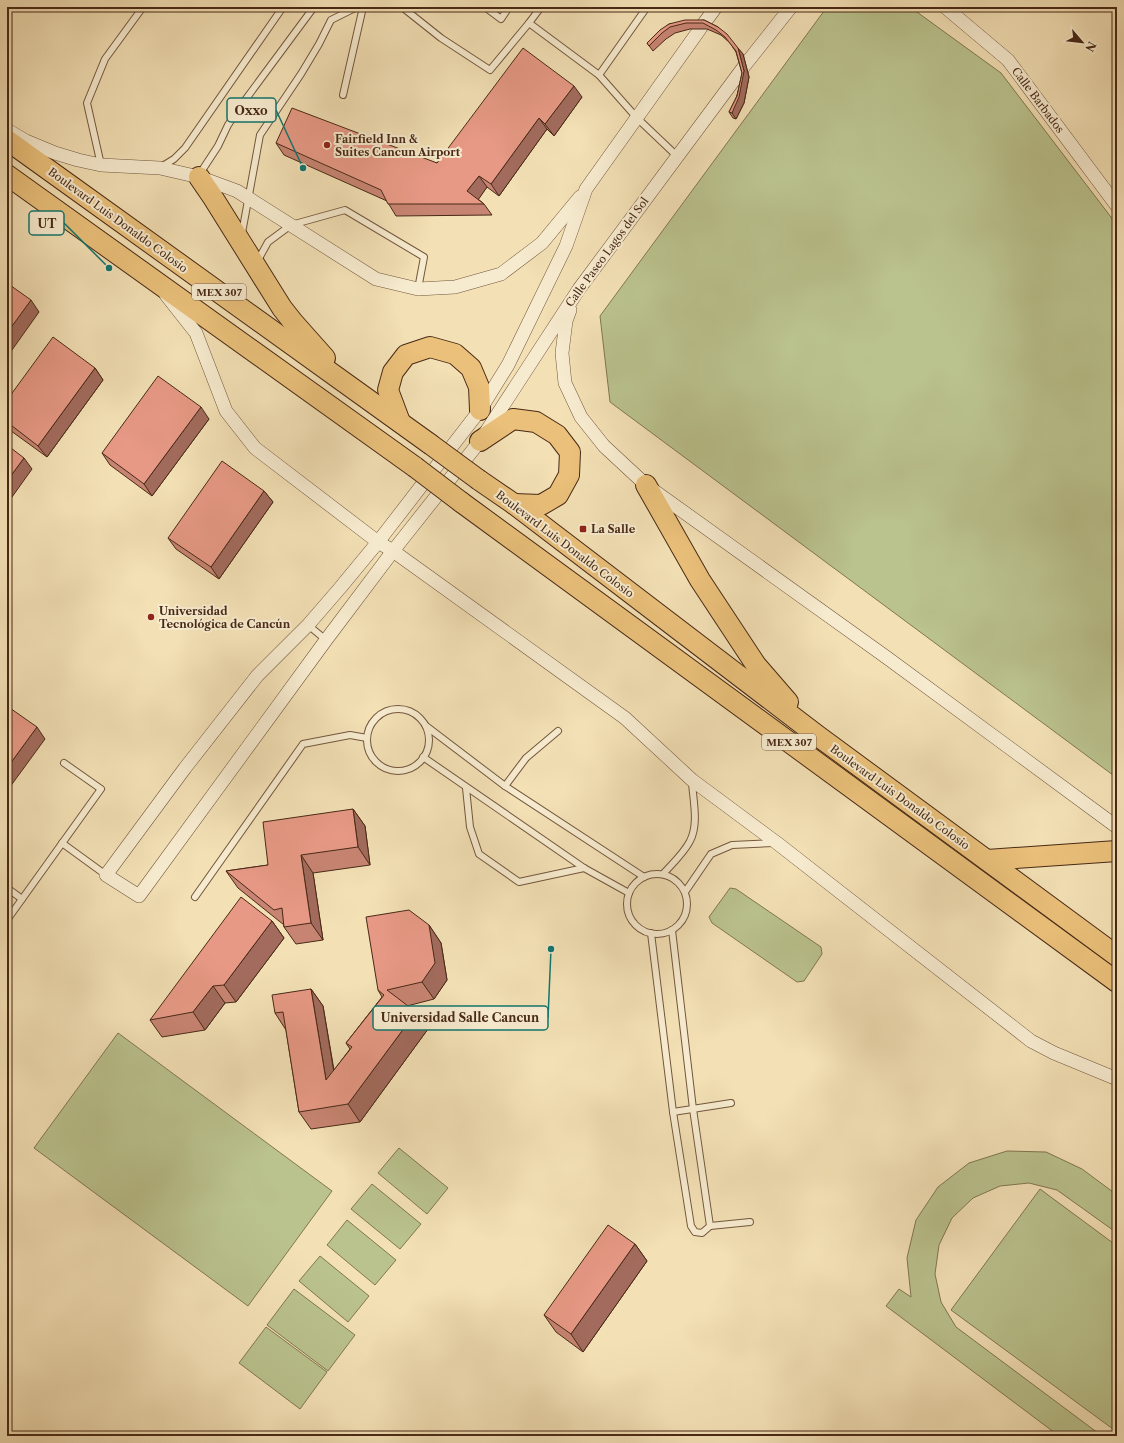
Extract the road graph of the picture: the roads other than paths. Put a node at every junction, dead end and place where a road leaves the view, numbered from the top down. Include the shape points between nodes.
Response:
1 (143, 7) edge
2 (283, 7) edge
3 (314, 7) edge
4 (357, 7) edge
5 (363, 7) edge
6 (402, 7) edge
7 (485, 7) edge
8 (509, 7) edge
9 (541, 7) edge
10 (647, 7) edge
11 (716, 7) edge
12 (791, 7) edge
13 (945, 7) edge
14 (529, 23) junction
15 (599, 75) junction
16 (344, 95) dead end
17 (637, 118) junction
18 (7, 130) edge
19 (7, 140) edge
20 (677, 156) junction
21 (101, 165) junction
22 (160, 168) junction
23 (7, 175) edge
24 (198, 177) junction
25 (586, 189) junction
26 (248, 198) junction
27 (1117, 206) edge
28 (291, 225) junction
29 (240, 241) junction
30 (256, 265) junction
31 (155, 281) junction
32 (418, 289) junction
33 (579, 289) junction
34 (355, 390) junction
35 (480, 410) junction
36 (400, 422) junction
37 (480, 441) junction
38 (646, 485) junction
39 (514, 504) junction
40 (378, 542) junction
41 (393, 551) junction
42 (308, 625) junction
43 (326, 640) junction
44 (426, 726) junction
45 (558, 731) dead end
46 (818, 736) junction
47 (367, 738) junction
48 (423, 758) junction
49 (64, 763) dead end
50 (692, 780) junction
51 (505, 786) junction
52 (466, 788) junction
53 (1117, 827) edge
54 (62, 843) junction
55 (777, 843) junction
56 (1117, 851) edge
57 (987, 860) junction
58 (584, 868) junction
59 (663, 874) junction
60 (106, 875) junction
61 (644, 877) junction
62 (7, 888) edge
63 (685, 892) junction
64 (629, 893) junction
65 (195, 897) dead end
66 (22, 899) junction
67 (7, 920) edge
68 (672, 930) junction
69 (651, 933) junction
70 (1117, 956) edge
71 (1117, 982) edge
72 (1117, 1079) edge
73 (731, 1103) dead end
74 (692, 1109) junction
75 (673, 1112) junction
76 (750, 1222) dead end
77 (710, 1226) junction

1 - 21 lane via 105,59 87,103
2 - 22 lane via 185,148
3 - 24 lane via 240,107
4 - 26 lane via 331,20 301,74 260,135
5 - 16 lane
6 - 14 lane via 441,38 490,70
7 - 8 lane via 501,19
9 - 14 lane
10 - 15 lane
11 - 17 street
12 - 20 street, Calle Paseo Lagos del Sol
13 - 27 street, Calle Barbados via 1008,60
14 - 15 lane
15 - 17 lane
17 - 20 lane
17 - 25 street
18 - 21 street via 55,153
19 - 34 main road, Boulevard Luis Donaldo Colosio / MEX 307
20 - 33 street, Calle Paseo Lagos del Sol
21 - 22 street
22 - 24 street
23 - 31 main road, Boulevard Luis Donaldo Colosio / MEX 307
24 - 26 street via 237,191
24 - 29 main road
25 - 32 street via 542,243 501,274 455,288
25 - 35 street via 566,246 508,364
26 - 28 street
26 - 29 lane
28 - 30 lane via 268,242
28 - 32 street via 376,279
28 - 32 lane via 344,210 424,257
29 - 30 main road
30 - 34 main road via 293,322
31 - 40 street via 196,333 226,410 255,448
31 - 71 main road, Boulevard Luis Donaldo Colosio / MEX 307, bridge via 415,467
33 - 37 street, Calle Paseo Lagos del Sol
33 - 38 street via 566,320 562,353 565,383 580,417 604,446
34 - 36 main road, Boulevard Luis Donaldo Colosio / MEX 307
35 - 36 main road via 479,387 471,368 455,354 430,347 406,354 392,372 388,390
35 - 40 street
36 - 39 main road, Boulevard Luis Donaldo Colosio / MEX 307, bridge
37 - 39 main road via 513,419 536,422 557,435 570,452 570,475 558,495 541,505
37 - 41 street, Calle Paseo Lagos del Sol
38 - 46 main road via 700,580 756,665
38 - 53 street
39 - 46 main road, Boulevard Luis Donaldo Colosio / MEX 307
40 - 41 street
40 - 42 street
41 - 43 street, Calle Paseo Lagos del Sol
41 - 50 street via 625,718
42 - 43 lane
42 - 60 street via 257,676
43 - 60 street, Calle Paseo Lagos del Sol via 139,896
44 - 47 lane via 412,712 392,709 374,719
44 - 48 lane via 429,742
44 - 51 lane
45 - 51 lane via 526,758
46 - 57 main road, Boulevard Luis Donaldo Colosio / MEX 307
47 - 48 lane via 372,757 387,769 407,769
47 - 65 lane via 350,735 303,744
48 - 52 lane
49 - 54 lane via 101,789
50 - 55 street
50 - 59 lane via 694,833 690,842
51 - 61 lane
52 - 58 lane
52 - 58 lane via 470,827 479,854 519,882
54 - 60 lane
54 - 66 lane
55 - 63 lane via 732,845 711,854
55 - 72 street via 1031,1041
56 - 57 main road
57 - 70 main road, Boulevard Luis Donaldo Colosio / MEX 307
58 - 64 lane
59 - 61 lane
59 - 63 lane via 672,878
61 - 64 lane
62 - 66 lane
63 - 68 lane via 687,900 684,917
64 - 69 lane via 629,914 634,923
66 - 67 lane
68 - 69 lane
68 - 74 lane
69 - 75 lane
73 - 74 lane
74 - 75 lane
74 - 77 lane
75 - 77 lane via 691,1226 695,1232 702,1233
76 - 77 lane

